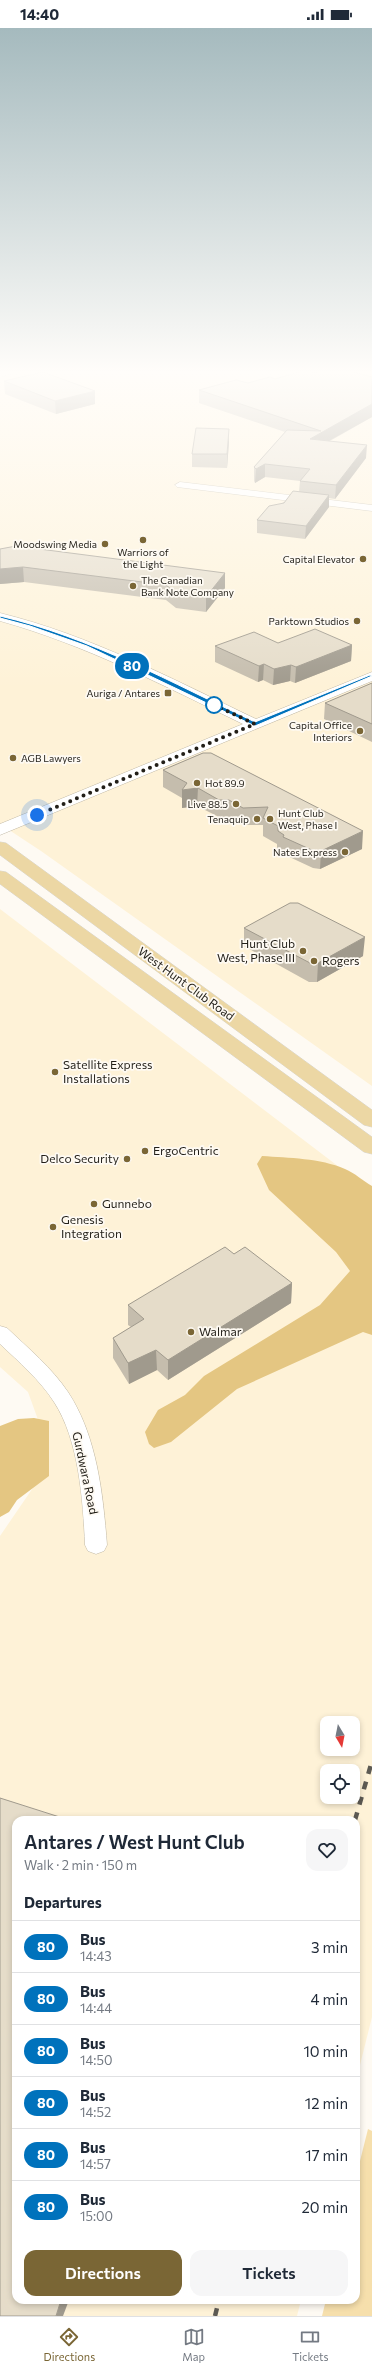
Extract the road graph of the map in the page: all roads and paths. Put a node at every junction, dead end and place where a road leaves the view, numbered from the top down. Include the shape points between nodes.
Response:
1 (180, 486) dead end
2 (372, 508) edge
3 (0, 617) edge
4 (372, 676) edge
5 (255, 724) junction
6 (0, 830) edge
7 (0, 847) edge
8 (0, 876) edge
9 (372, 1120) edge
10 (372, 1147) edge
11 (0, 1333) edge
12 (96, 1545) dead end

1 - 2 street
3 - 5 street via 89,645
4 - 5 street
5 - 6 street
7 - 9 main road, West Hunt Club Road
8 - 10 main road, West Hunt Club Road
11 - 12 street, Gurdwara Road via 27,1358 62,1398 78,1435 87,1472 94,1506

